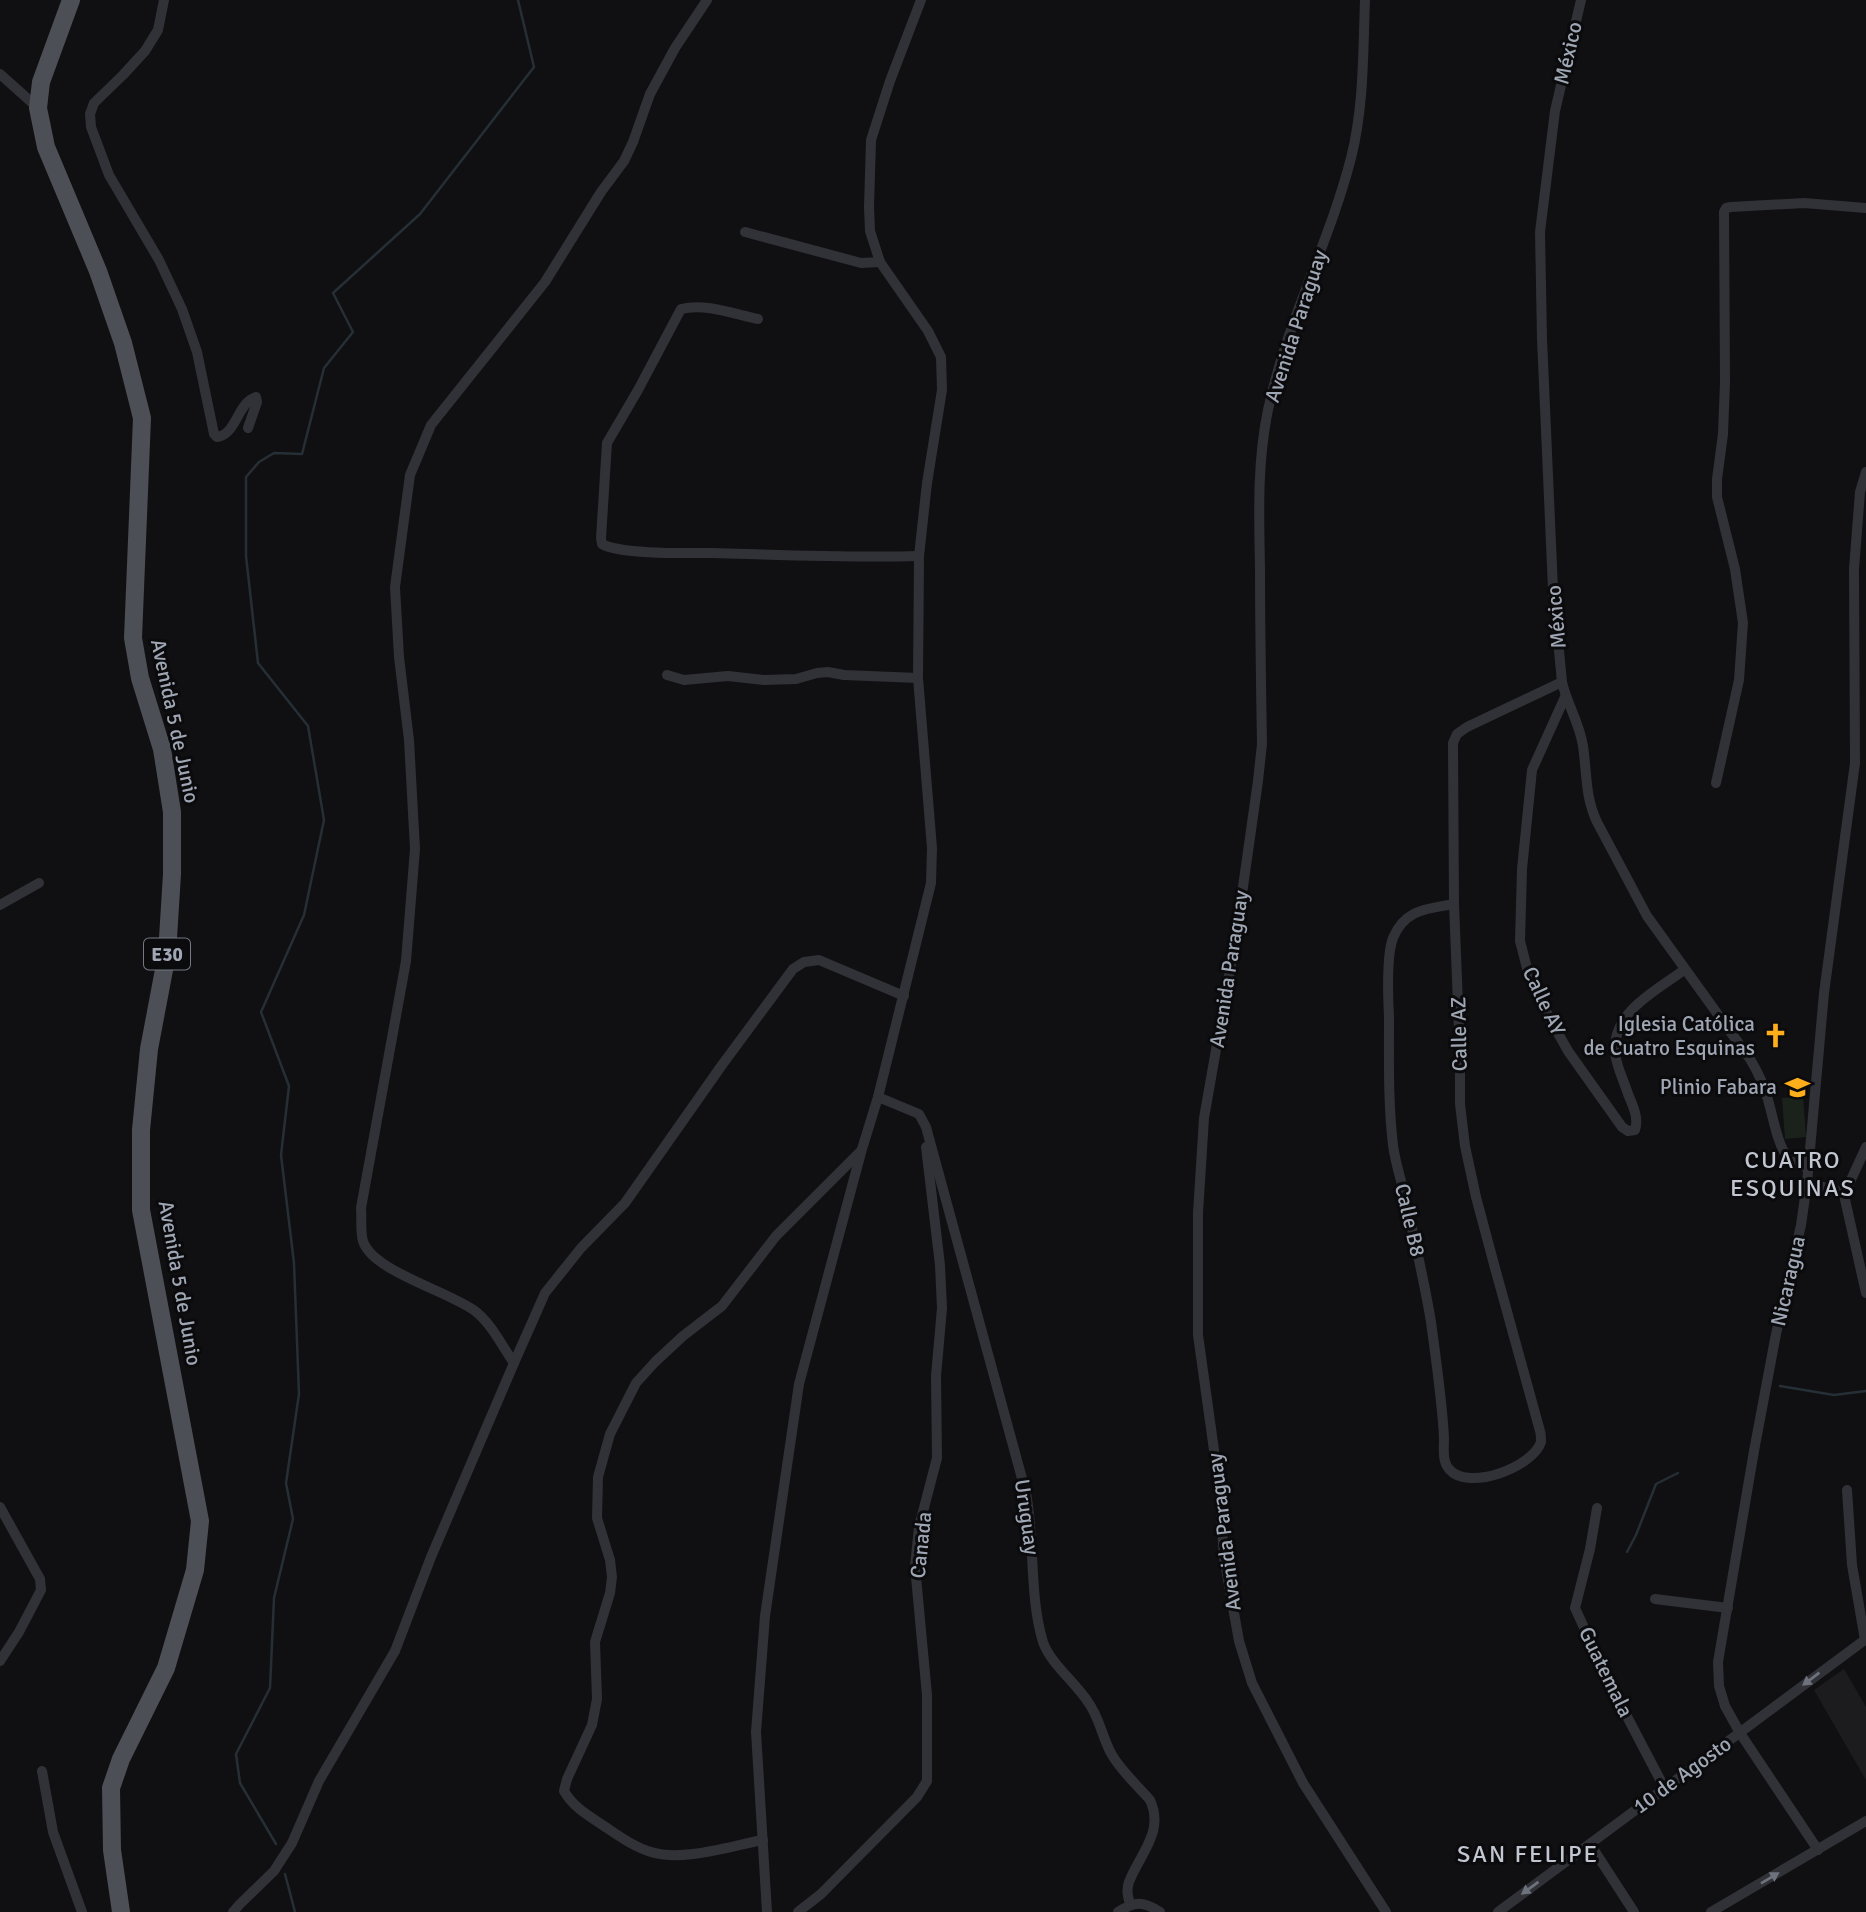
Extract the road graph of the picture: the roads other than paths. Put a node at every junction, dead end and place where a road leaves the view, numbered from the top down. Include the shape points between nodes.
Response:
1 (71, 0) edge
2 (164, 0) edge
3 (707, 0) edge
4 (921, 0) edge
5 (1365, 0) edge
6 (1581, 0) edge
7 (0, 74) edge
8 (38, 108) junction
9 (1866, 208) edge
10 (745, 232) dead end
11 (880, 262) junction
12 (758, 319) dead end
13 (248, 428) dead end
14 (1866, 472) edge
15 (919, 556) junction
16 (667, 675) dead end
17 (918, 678) junction
18 (1562, 682) junction
19 (1565, 697) junction
20 (1716, 782) dead end
21 (39, 883) dead end
22 (1454, 904) junction
23 (0, 905) edge
24 (1684, 970) junction
25 (904, 996) junction
26 (878, 1097) junction
27 (926, 1127) junction
28 (1866, 1147) edge
29 (863, 1149) junction
30 (1807, 1168) junction
31 (1807, 1183) junction
32 (1844, 1195) junction
33 (1866, 1293) edge
34 (514, 1363) junction
35 (1541, 1441) joint
36 (1847, 1490) dead end
37 (0, 1507) edge
38 (1597, 1508) dead end
39 (1655, 1599) dead end
40 (1728, 1608) junction
41 (1865, 1639) edge
42 (0, 1661) edge
43 (1740, 1732) junction
44 (42, 1772) dead end
45 (1665, 1789) junction
46 (1866, 1821) edge
47 (763, 1840) junction
48 (1590, 1844) junction
49 (1818, 1850) junction
50 (1130, 1904) junction
51 (82, 1912) edge
52 (121, 1912) edge
53 (233, 1912) edge
54 (767, 1912) edge
55 (798, 1912) edge
56 (1118, 1912) edge
57 (1160, 1912) edge
58 (1385, 1912) edge
59 (1498, 1912) edge
60 (1634, 1912) edge
61 (1711, 1912) edge

1 - 8 main road, Avenida 5 de Junio / E30 via 41,82
2 - 13 street via 158,30 124,75 94,103 91,127 109,175 182,309 197,352 214,435 223,436 249,399 256,397
3 - 34 street via 650,94 624,161 545,282 431,425 410,475 395,587 415,849 406,961 362,1208 363,1241 372,1257 389,1268 476,1312
4 - 11 street via 871,141 870,230
5 - 58 street, Avenida Paraguay via 1359,116 1351,157 1282,356 1261,462 1262,744 1205,1118 1197,1309 1224,1557 1252,1683 1303,1783
6 - 18 street, México via 1555,111 1540,232 1552,564
7 - 8 street
8 - 52 main road, Avenida 5 de Junio / E30 via 46,147 123,343 142,418 133,638 162,749 172,812 167,954 149,1049 141,1129 141,1210 200,1521 195,1570 166,1668 111,1788 112,1850
9 - 20 street via 1804,203 1731,206 1724,212 1726,382 1717,497 1743,623 1739,680
10 - 11 street via 861,263
11 - 15 street via 941,357 942,390
12 - 15 street via 703,307 681,309 607,443 602,544 651,552
14 - 30 street, Nicaragua via 1854,569 1854,763
15 - 17 street
16 - 17 street via 684,680 728,676 764,680 828,672
17 - 25 street via 931,883
18 - 19 street, México
18 - 22 street, Calle AZ via 1457,734 1453,743
19 - 24 street, México via 1583,744 1590,808 1647,916
19 - 24 street, Calle AY via 1532,770 1520,941 1544,1008 1569,1051 1628,1131 1635,1130 1636,1116 1615,1055 1615,1037 1632,1009
21 - 23 street
22 - 35 street, Calle AZ via 1465,1146
22 - 35 street, Calle B8 via 1415,912 1403,920 1393,938 1388,1000 1393,1146 1426,1287 1444,1459 1459,1476 1474,1479 1521,1463
24 - 30 street, México via 1759,1075 1788,1159
25 - 26 street
25 - 34 street via 819,960 793,969 625,1203 545,1293
26 - 27 street via 919,1114
26 - 29 street
27 - 50 street, Uruguay via 1026,1493 1044,1645 1088,1702 1112,1755 1154,1808 1148,1848 1129,1883
27 - 55 street, Canada via 942,1285 937,1458 919,1527 915,1566 927,1695 927,1782
28 - 32 street
29 - 47 street via 799,1384 765,1616 755,1732
29 - 47 street via 776,1236 722,1306 683,1336 636,1383 610,1434 598,1477 597,1518 612,1577 595,1643 597,1699 592,1725 564,1791 570,1803 652,1853 690,1855
30 - 31 street, Nicaragua
31 - 32 street
31 - 40 street, Nicaragua
32 - 33 street
34 - 53 street via 395,1651 319,1781 292,1843 274,1871
36 - 41 street via 1852,1565
37 - 42 street via 40,1579 41,1590
38 - 45 street, Guatemala via 1576,1608
39 - 40 street
40 - 43 street, Nicaragua via 1718,1662 1719,1686
41 -> 43 street, 10 de Agosto
43 - 45 street, 10 de Agosto
43 - 49 street, Nicaragua
44 - 51 street via 53,1832
45 - 48 street, 10 de Agosto
46 - 49 street
47 - 54 street
48 -> 59 street, 10 de Agosto
48 - 60 street
61 -> 49 street
50 - 56 street
50 - 57 street via 1144,1903

